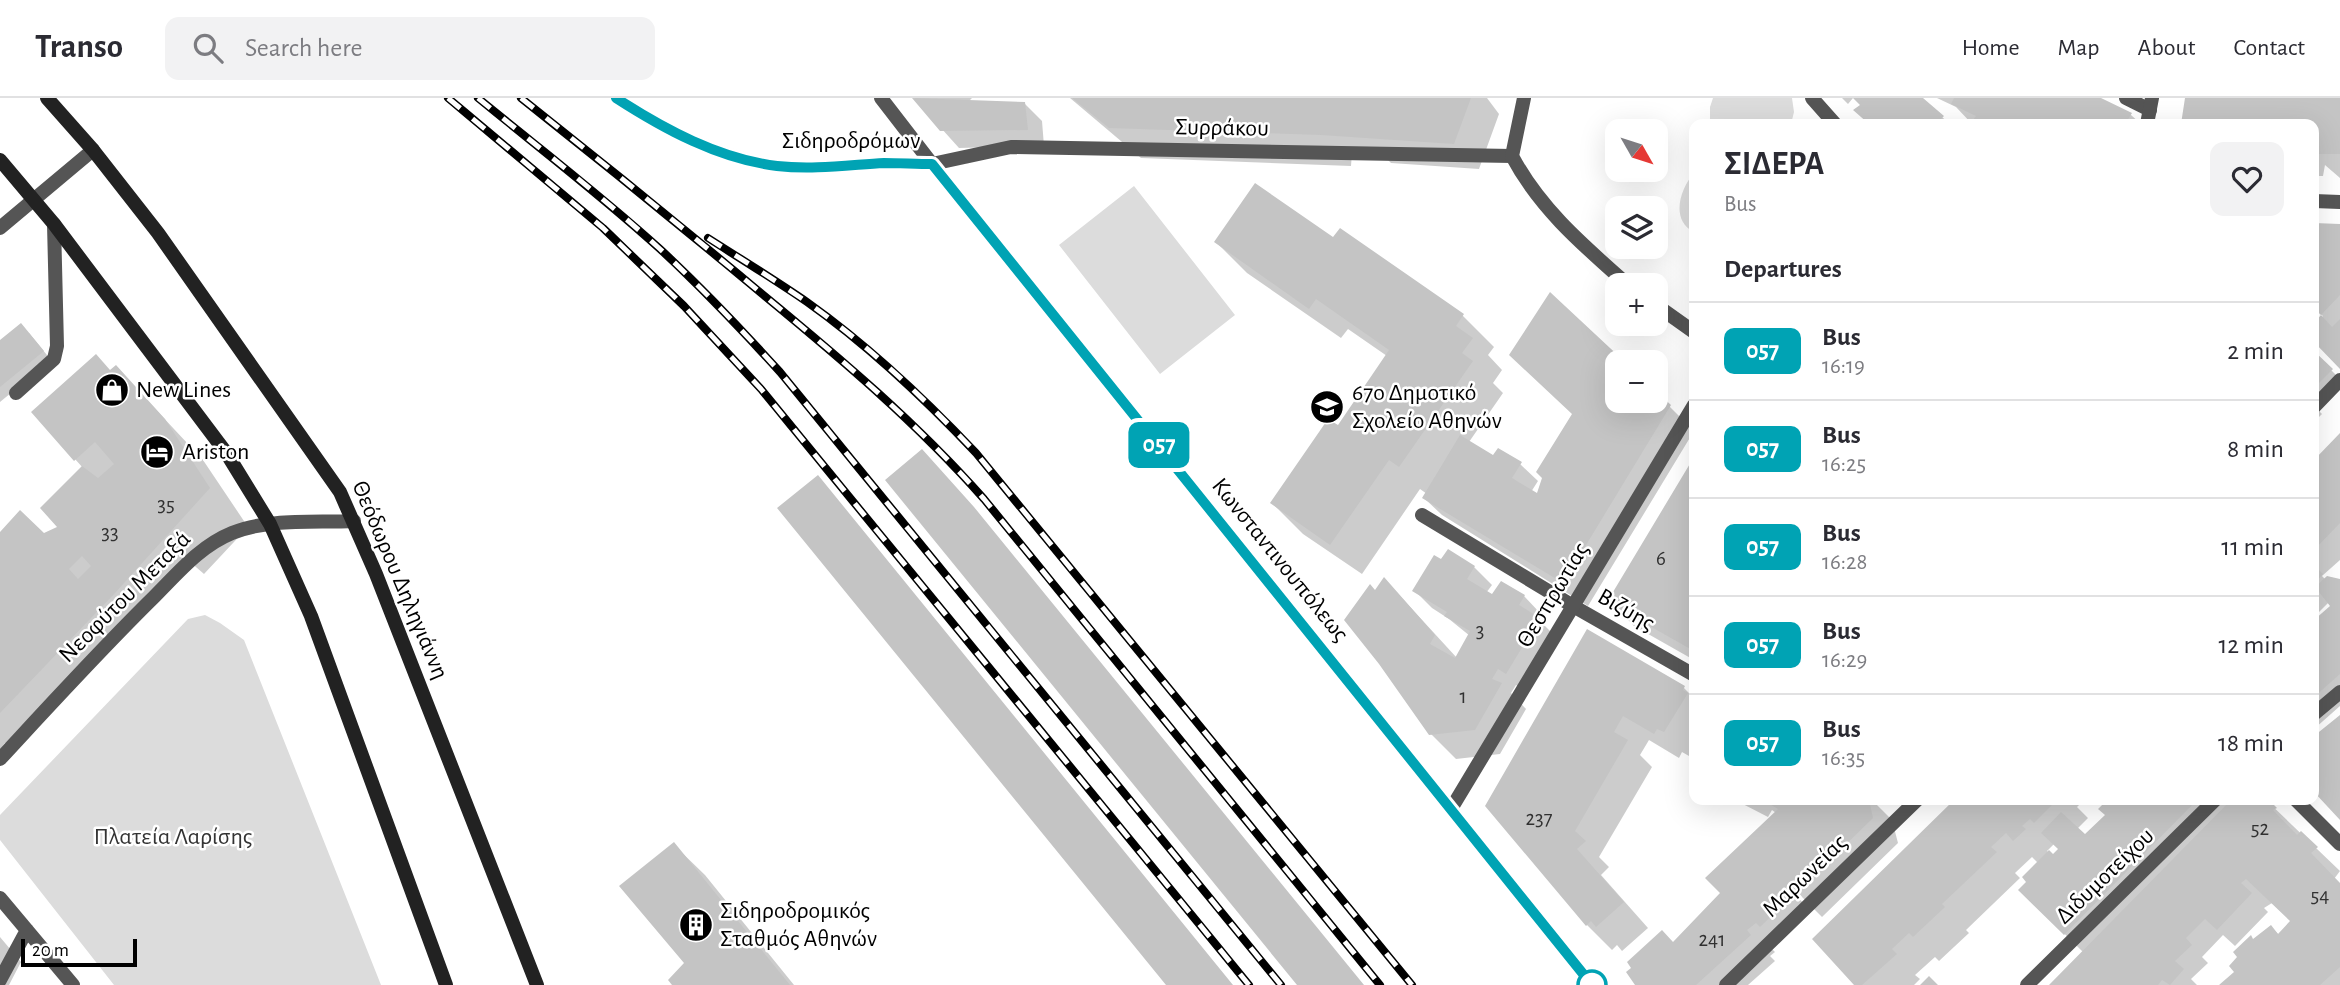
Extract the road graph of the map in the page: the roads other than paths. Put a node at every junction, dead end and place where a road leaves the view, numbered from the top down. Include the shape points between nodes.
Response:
1 (47, 98) edge
2 (616, 98) edge
3 (881, 98) edge
4 (1524, 98) edge
5 (1812, 98) edge
6 (2126, 98) edge
7 (2150, 111) edge
8 (1831, 119) edge
9 (93, 150) junction
10 (1512, 156) junction
11 (0, 160) edge
12 (932, 164) junction
13 (34, 200) junction
14 (2319, 201) edge
15 (2340, 202) edge
16 (54, 224) junction
17 (0, 228) edge
18 (1614, 273) edge
19 (1668, 314) edge
20 (1689, 329) edge
21 (2340, 380) edge
22 (16, 393) dead end
23 (2319, 402) edge
24 (1689, 413) edge
25 (1422, 515) dead end
26 (354, 521) junction
27 (270, 524) junction
28 (1573, 606) junction
29 (1689, 672) edge
30 (2340, 692) edge
31 (2319, 709) edge
32 (0, 759) edge
33 (1909, 805) edge
34 (2210, 805) edge
35 (2301, 805) edge
36 (1451, 809) junction
37 (2340, 844) edge
38 (0, 898) edge
39 (27, 930) junction
40 (0, 980) edge
41 (73, 985) edge
42 (446, 985) edge
43 (537, 985) edge
44 (1592, 985) edge
45 (1726, 985) edge
46 (2026, 985) edge

1 - 9 main road, Θεόδωρου Δηληγιάννη
2 - 12 street, Σιδηροδρόμων via 682,136 730,155 777,166
3 - 12 street, Κωνσταντινουπόλεως
4 - 10 street
5 - 8 street
6 - 7 street
9 - 13 street
9 - 26 main road, Θεόδωρου Δηληγιάννη via 158,233 329,475
10 - 12 street, Συρράκου via 1011,147
10 - 18 street via 1526,183 1568,232
11 - 13 main road
12 - 36 street, Κωνσταντινουπόλεως
13 - 16 main road
13 - 17 street
14 - 15 street
16 - 22 street via 57,346 54,359
16 - 27 main road via 227,454
19 - 20 street
21 - 23 street
24 - 28 street, Θεσπρωτίας
25 - 28 street, Βιζύης
26 - 27 street, Νεοφύτου Μεταξά
26 - 43 main road, Θεόδωρου Δηληγιάννη
27 - 32 street, Νεοφύτου Μεταξά via 233,532 202,550 114,635
27 - 42 main road via 311,616
28 - 29 street, Βιζύης
28 - 36 street, Θεσπρωτίας
30 - 31 street
33 - 45 street, Μαρωνείας
34 - 46 street, Διδυμοτείχου
35 - 37 street
36 - 44 street, Κωνσταντινουπόλεως
38 - 39 street
39 - 40 street
39 - 41 street

